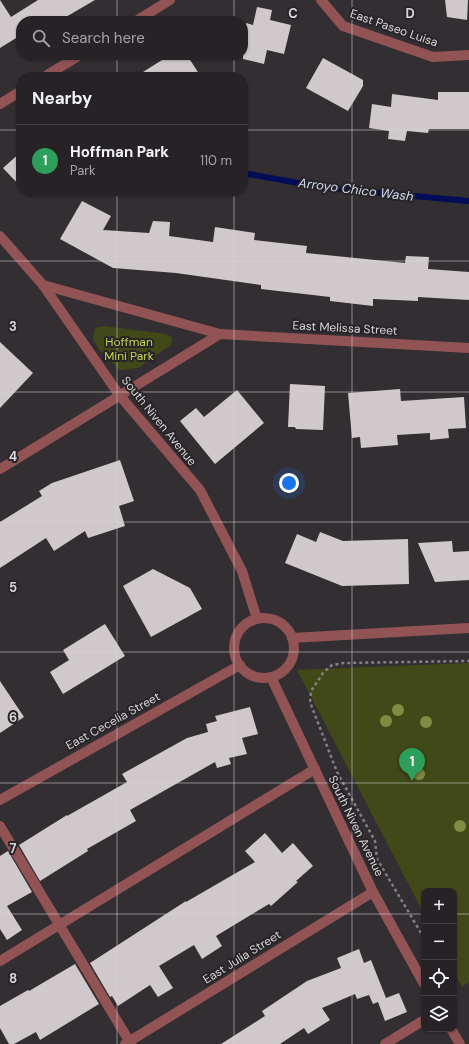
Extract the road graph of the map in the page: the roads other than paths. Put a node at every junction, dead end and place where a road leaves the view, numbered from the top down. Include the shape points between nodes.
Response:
1 (170, 0) edge
2 (321, 0) edge
3 (144, 16) edge
4 (469, 55) edge
5 (72, 60) edge
6 (52, 72) edge
7 (16, 94) edge
8 (0, 104) edge
9 (0, 236) edge
10 (43, 285) junction
11 (220, 334) junction
12 (469, 348) edge
13 (120, 396) junction
14 (0, 469) edge
15 (257, 619) junction
16 (469, 628) edge
17 (292, 638) junction
18 (240, 665) junction
19 (271, 677) junction
20 (315, 769) junction
21 (0, 800) edge
22 (0, 826) edge
23 (373, 892) junction
24 (59, 925) junction
25 (0, 961) edge
26 (421, 979) edge
27 (421, 1022) edge
28 (453, 1032) edge
29 (129, 1043) edge
30 (385, 1044) edge
31 (460, 1044) edge

1 - 3 street
2 - 4 street, East Paseo Luisa via 343,26 433,57
5 - 6 street
7 - 8 street
9 - 10 street, South Niven Avenue
10 - 11 street, East Melissa Street
10 - 13 street, South Niven Avenue
11 - 12 street, East Melissa Street
11 - 13 street
13 - 14 street
13 - 15 street, South Niven Avenue via 200,490 242,571
15 - 17 street via 270,618 279,622
15 - 18 street via 243,626 236,638 234,651
16 - 17 street
17 - 19 street via 294,645 290,663 276,676
18 - 19 street via 253,676
18 - 21 street, East Cecelia Street
19 - 20 street, South Niven Avenue
20 - 23 street, South Niven Avenue
20 - 24 street
22 - 24 street
23 - 26 street, South Niven Avenue
23 - 29 street, East Julia Street
24 - 25 street
24 - 29 street
27 - 30 street
28 - 31 street

